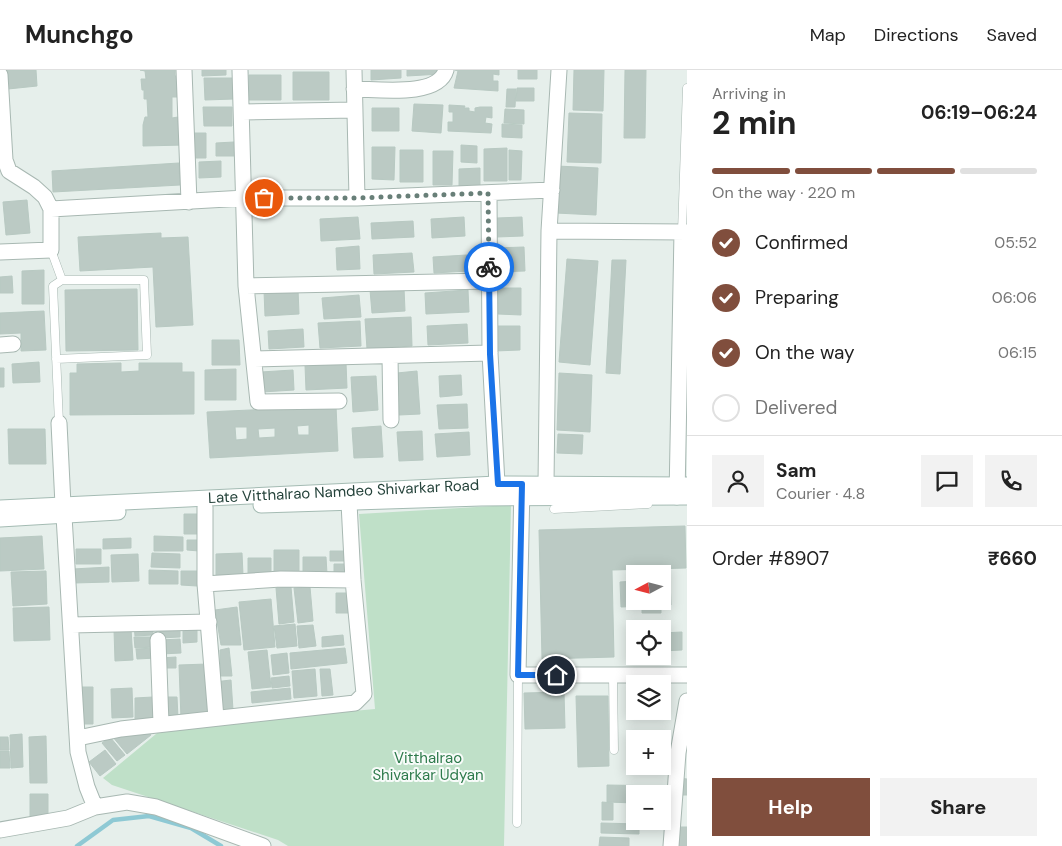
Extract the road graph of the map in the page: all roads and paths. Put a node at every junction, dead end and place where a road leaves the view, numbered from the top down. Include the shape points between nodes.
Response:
1 (184, 70) edge
2 (240, 70) edge
3 (354, 70) edge
4 (446, 70) edge
5 (559, 70) edge
6 (0, 75) edge
7 (687, 88) edge
8 (354, 89) junction
9 (355, 110) junction
10 (242, 112) junction
11 (552, 190) junction
12 (488, 193) junction
13 (245, 198) junction
14 (356, 198) junction
15 (189, 202) junction
16 (51, 209) junction
17 (549, 231) junction
18 (685, 232) edge
19 (51, 250) junction
20 (0, 252) edge
21 (62, 280) junction
22 (489, 281) junction
23 (246, 286) junction
24 (490, 354) junction
25 (390, 356) junction
26 (56, 359) junction
27 (254, 359) junction
28 (339, 401) dead end
29 (391, 420) dead end
30 (59, 423) joint
31 (498, 484) junction
32 (546, 484) junction
33 (522, 491) junction
34 (683, 494) edge
35 (349, 503) junction
36 (0, 508) edge
37 (205, 508) junction
38 (554, 509) dead end
39 (63, 510) junction
40 (0, 519) edge
41 (353, 580) junction
42 (205, 584) junction
43 (209, 622) junction
44 (71, 625) junction
45 (158, 640) dead end
46 (518, 675) junction
47 (613, 675) junction
48 (687, 675) edge
49 (687, 700) edge
50 (216, 718) junction
51 (161, 724) junction
52 (78, 738) junction
53 (614, 750) dead end
54 (681, 800) edge
55 (96, 807) junction
56 (518, 823) dead end
57 (0, 830) edge
58 (263, 846) edge
59 (671, 846) edge

1 - 15 street
2 - 10 street
3 - 8 street
4 - 8 street via 435,84 422,90
5 - 11 street
6 - 16 street via 9,172 44,197
7 - 18 lane
8 - 9 street
9 - 10 street
9 - 14 street
10 - 13 street
11 - 12 street
11 - 17 street
12 - 14 street
12 - 22 street
13 - 14 street
13 - 15 street
13 - 23 street
15 - 16 street
16 - 19 street
17 - 18 street
17 - 32 street
18 - 34 street
19 - 20 street
19 - 21 lane
21 - 26 lane via 53,286
21 - 26 lane via 144,280 148,355
22 - 23 street
22 - 24 street
23 - 27 street
24 - 25 street
24 - 31 street
25 - 27 street
25 - 29 street
26 - 30 lane
27 - 28 street via 258,402
30 - 39 street
31 - 33 street, Late Vitthalrao Namdeo Shivarkar Road
31 - 39 street, Late Vitthalrao Namdeo Shivarkar Road
32 - 33 street, Late Vitthalrao Namdeo Shivarkar Road
32 - 34 street, Late Vitthalrao Namdeo Shivarkar Road
33 - 34 street, Late Vitthalrao Namdeo Shivarkar Road
33 - 35 street, Late Vitthalrao Namdeo Shivarkar Road
33 - 46 street
34 - 38 lane
35 - 37 street, Late Vitthalrao Namdeo Shivarkar Road
35 - 41 street
36 - 39 street, Late Vitthalrao Namdeo Shivarkar Road
37 - 39 street, Late Vitthalrao Namdeo Shivarkar Road
37 - 42 street
39 - 40 street, Late Vitthalrao Namdeo Shivarkar Road
39 - 44 street
41 - 42 street via 313,578
41 - 50 street via 364,694 360,700
42 - 43 street
43 - 44 street
43 - 50 street
44 - 52 street
45 - 51 street
46 - 47 street
46 - 56 lane
47 - 48 street
47 - 53 lane
49 - 54 street via 678,752
50 - 51 street
51 - 52 street
52 - 55 street via 78,752 87,787
54 - 59 street
55 - 57 street via 68,818
55 - 58 street via 127,802 156,808

